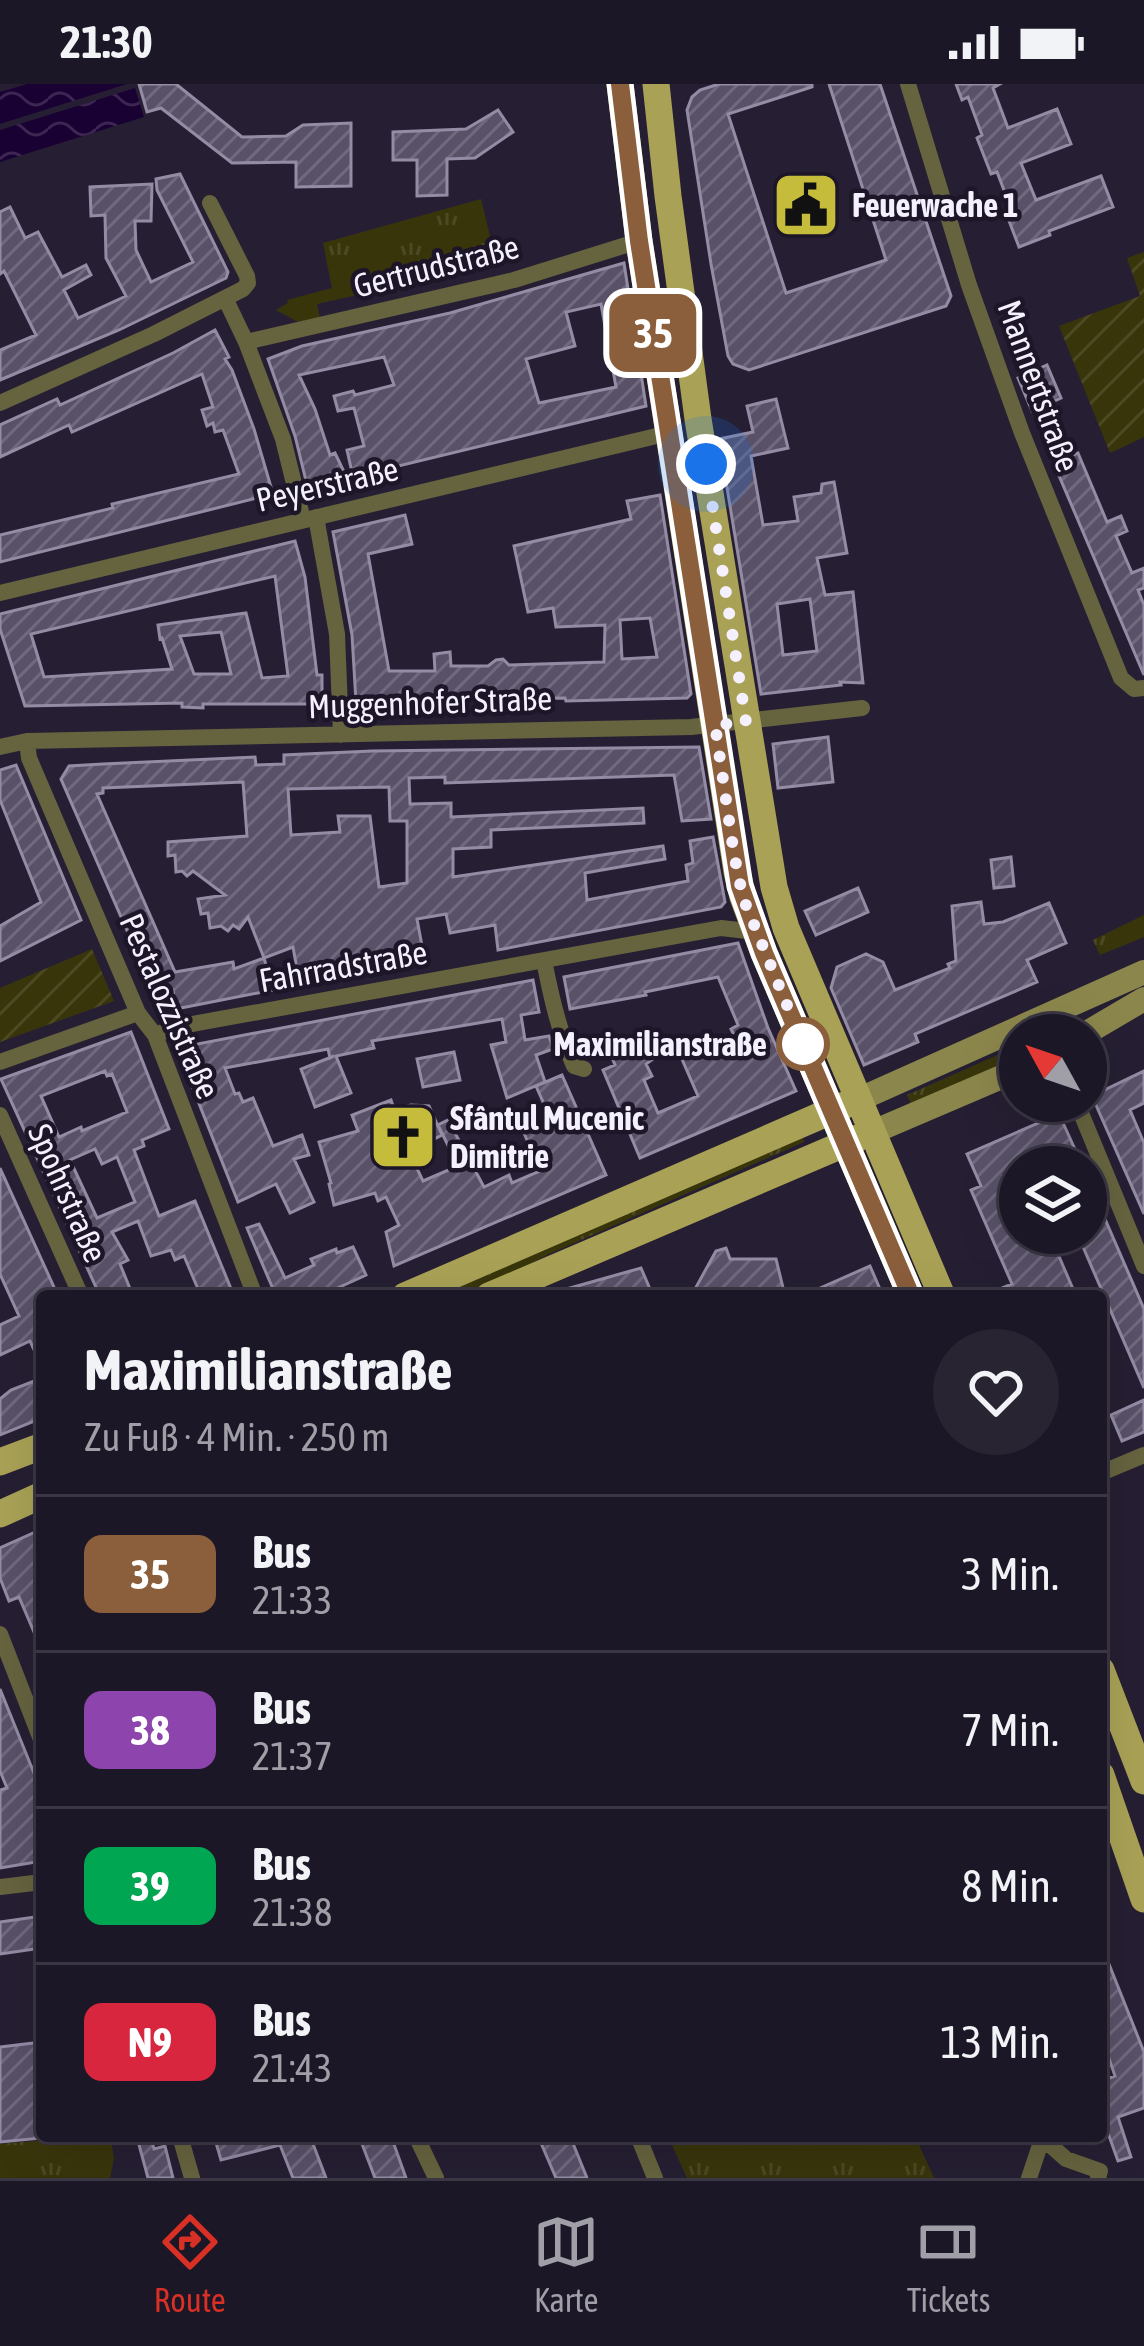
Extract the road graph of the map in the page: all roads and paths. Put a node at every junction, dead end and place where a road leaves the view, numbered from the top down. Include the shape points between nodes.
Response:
1 (620, 84) edge
2 (656, 84) edge
3 (908, 84) edge
4 (210, 203) dead end
5 (639, 241) junction
6 (225, 298) junction
7 (246, 342) junction
8 (0, 403) edge
9 (668, 433) junction
10 (309, 519) junction
11 (0, 593) edge
12 (1144, 688) edge
13 (862, 708) dead end
14 (746, 722) junction
15 (715, 725) junction
16 (341, 735) junction
17 (27, 741) junction
18 (1, 742) edge
19 (756, 932) junction
20 (544, 960) junction
21 (1144, 972) edge
22 (1144, 999) edge
23 (138, 1012) junction
24 (1107, 1021) edge
25 (155, 1035) junction
26 (0, 1062) edge
27 (584, 1069) dead end
28 (999, 1079) edge
29 (860, 1099) junction
30 (830, 1111) junction
31 (0, 1115) edge
32 (1085, 1122) edge
33 (873, 1132) junction
34 (844, 1142) junction
35 (1144, 1266) edge
36 (78, 1290) edge
37 (253, 1290) edge
38 (419, 1290) edge
39 (503, 1290) edge
40 (908, 1290) edge
41 (939, 1290) edge
42 (36, 1448) edge
43 (1144, 1455) edge
44 (0, 1462) edge
45 (1107, 1470) edge
46 (36, 1498) edge
47 (0, 1514) edge
48 (0, 1634) edge
49 (1107, 1685) edge
50 (36, 1727) edge
51 (1144, 1781) edge
52 (1107, 1792) edge
53 (36, 1883) edge
54 (0, 1888) edge
55 (1144, 1899) edge
56 (182, 2142) edge
57 (419, 2142) edge
58 (640, 2142) edge
59 (1040, 2142) edge
60 (1046, 2142) edge
61 (192, 2178) edge
62 (436, 2178) edge
63 (655, 2178) edge
64 (1029, 2178) edge
65 (1098, 2178) edge

1 - 5 main road
2 - 14 main road
3 - 12 street, Mannertstraße via 1022,434 1121,678
4 - 6 street via 248,276
5 - 7 street, Gertrudstraße via 514,280
5 - 9 main road
6 - 7 street
6 - 8 street
7 - 10 street
9 - 10 street, Peyerstraße
9 - 15 main road
10 - 11 street, Peyerstraße
10 - 16 street via 337,634
13 - 14 street, Muggenhofer Straße
14 - 15 street, Muggenhofer Straße
14 - 29 main road via 782,915
15 - 16 street, Muggenhofer Straße
15 - 19 main road via 737,872
16 - 17 street, Muggenhofer Straße
17 - 18 street, Muggenhofer Straße
17 - 23 street, Pestalozzistraße
19 - 20 street, Fahrradstraße via 712,930
19 - 30 main road
20 - 25 street, Fahrradstraße
20 - 27 street via 566,1047
21 - 29 main road
22 - 24 main road
23 - 25 street, Pestalozzistraße
23 - 26 street
25 - 37 street, Pestalozzistraße
28 - 33 main road
29 - 30 main road
29 - 33 main road
30 - 34 main road
30 - 38 main road
31 - 36 street, Spohrstraße
32 - 35 street
33 - 34 main road
33 - 41 main road
34 - 39 main road
34 - 40 main road
42 - 44 main road
43 - 45 street
46 - 47 main road
48 - 50 street
49 - 51 main road
52 - 55 main road
53 - 54 street
56 - 61 street
57 - 62 street
58 - 63 street
59 - 64 street
60 - 65 street via 1100,2171

